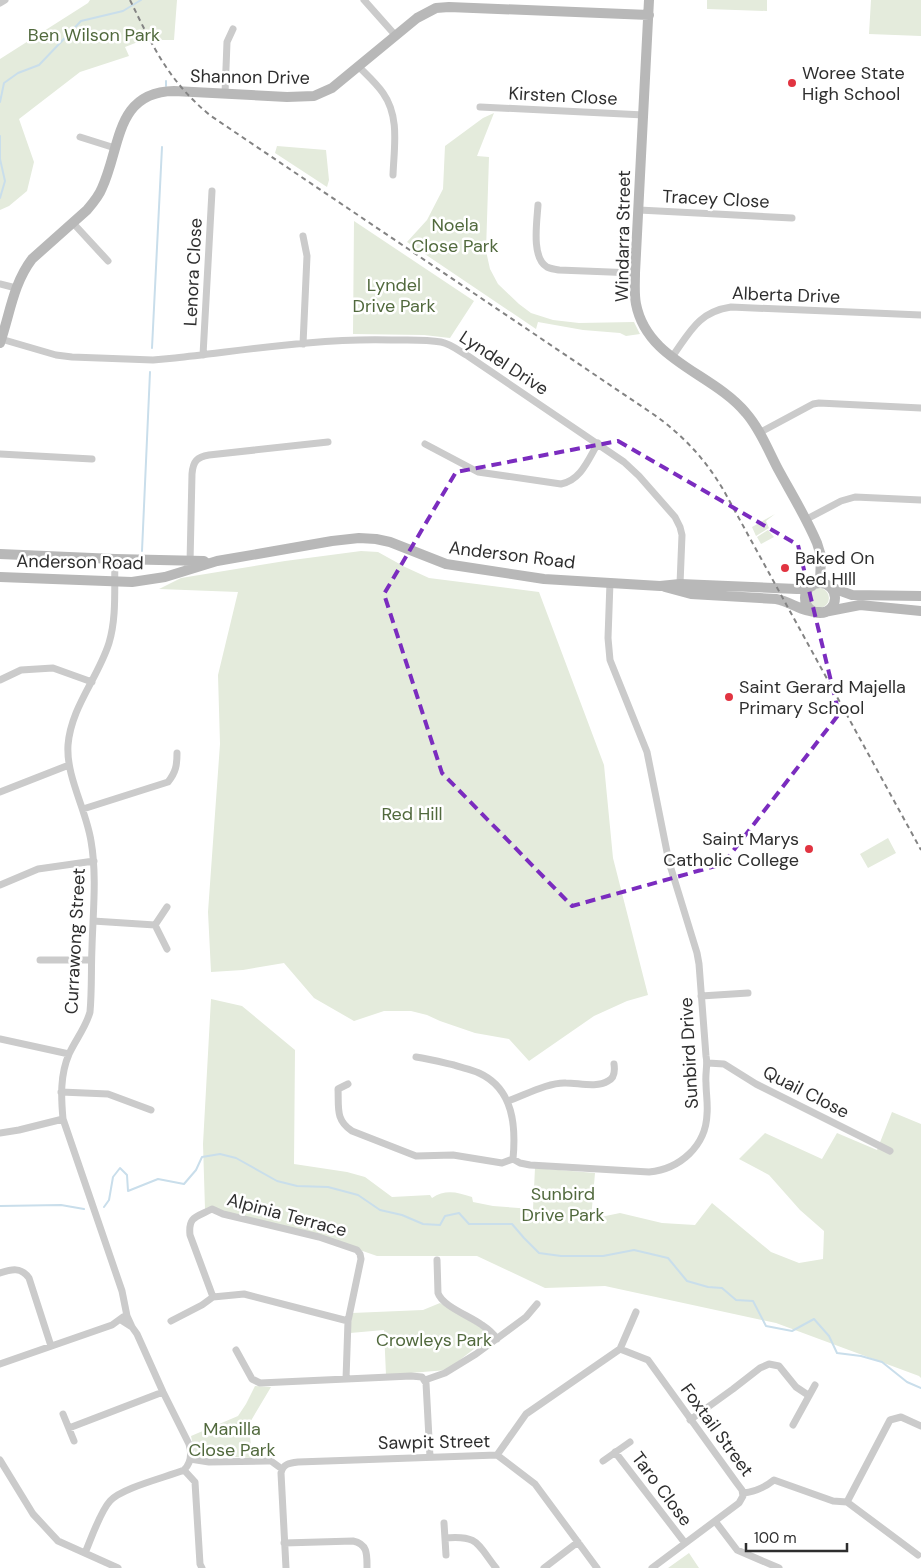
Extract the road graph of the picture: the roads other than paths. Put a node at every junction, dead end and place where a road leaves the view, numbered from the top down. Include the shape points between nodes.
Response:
1 (5, 0) edge
2 (364, 0) edge
3 (650, 0) edge
4 (0, 3) edge
5 (649, 16) junction
6 (233, 28) dead end
7 (396, 36) junction
8 (359, 67) junction
9 (224, 94) junction
10 (480, 107) dead end
11 (644, 115) junction
12 (80, 137) dead end
13 (115, 148) junction
14 (393, 175) dead end
15 (212, 191) dead end
16 (538, 205) dead end
17 (638, 210) junction
18 (792, 218) dead end
19 (73, 223) junction
20 (303, 236) dead end
21 (108, 261) dead end
22 (635, 273) junction
23 (0, 284) edge
24 (16, 288) junction
25 (921, 315) edge
26 (1, 341) edge
27 (303, 344) junction
28 (203, 355) junction
29 (672, 357) junction
30 (921, 408) edge
31 (759, 433) junction
32 (328, 442) dead end
33 (598, 443) junction
34 (424, 444) dead end
35 (0, 454) edge
36 (92, 459) dead end
37 (921, 500) edge
38 (805, 520) junction
39 (0, 554) edge
40 (115, 559) junction
41 (190, 565) junction
42 (0, 577) edge
43 (114, 581) junction
44 (610, 582) junction
45 (821, 585) junction
46 (680, 588) junction
47 (921, 596) edge
48 (921, 611) edge
49 (822, 612) junction
50 (0, 680) edge
51 (92, 682) junction
52 (177, 752) dead end
53 (69, 765) junction
54 (0, 792) edge
55 (83, 809) junction
56 (94, 861) junction
57 (0, 885) edge
58 (167, 906) dead end
59 (93, 921) junction
60 (155, 925) junction
61 (167, 949) dead end
62 (40, 960) dead end
63 (91, 960) junction
64 (748, 993) dead end
65 (701, 996) junction
66 (0, 1039) edge
67 (69, 1054) junction
68 (416, 1057) dead end
69 (708, 1063) junction
70 (614, 1064) dead end
71 (348, 1084) dead end
72 (61, 1092) junction
73 (508, 1101) junction
74 (151, 1110) dead end
75 (63, 1119) junction
76 (0, 1133) edge
77 (890, 1150) dead end
78 (513, 1159) junction
79 (436, 1260) dead end
80 (0, 1273) edge
81 (213, 1297) junction
82 (537, 1304) dead end
83 (126, 1308) junction
84 (636, 1312) dead end
85 (121, 1320) junction
86 (171, 1321) dead end
87 (348, 1322) junction
88 (132, 1327) junction
89 (497, 1338) junction
90 (51, 1346) junction
91 (620, 1349) junction
92 (236, 1350) dead end
93 (0, 1364) edge
94 (346, 1379) junction
95 (425, 1380) junction
96 (815, 1385) dead end
97 (163, 1392) junction
98 (808, 1396) junction
99 (64, 1414) dead end
100 (690, 1420) junction
101 (793, 1425) dead end
102 (921, 1426) edge
103 (69, 1428) junction
104 (74, 1441) dead end
105 (630, 1442) dead end
106 (615, 1452) junction
107 (497, 1454) junction
108 (430, 1457) junction
109 (190, 1459) junction
110 (0, 1460) edge
111 (602, 1461) dead end
112 (184, 1470) junction
113 (282, 1470) junction
114 (743, 1493) junction
115 (847, 1502) junction
116 (715, 1521) junction
117 (444, 1523) dead end
118 (445, 1538) junction
119 (578, 1542) junction
120 (284, 1543) junction
121 (685, 1544) junction
122 (85, 1553) junction
123 (446, 1554) dead end
124 (918, 1555) dead end
125 (118, 1568) edge
126 (202, 1568) edge
127 (286, 1568) edge
128 (367, 1568) edge
129 (496, 1568) edge
130 (544, 1568) edge
131 (597, 1568) edge
132 (652, 1568) edge
133 (780, 1568) edge

1 - 4 street
2 - 7 street
3 - 5 street, Windarra Street
5 - 7 street, Shannon Drive via 436,8 417,18
5 - 11 street, Windarra Street
6 - 9 street via 227,42
7 - 8 street, Shannon Drive
8 - 9 street, Shannon Drive via 332,88 314,96
8 - 14 street via 379,88 392,110 395,127
9 - 13 street, Shannon Drive via 169,92 146,97 126,117
10 - 11 street, Kirsten Close
11 - 17 street, Windarra Street
12 - 13 street
13 - 19 street, Shannon Drive via 102,190
15 - 28 street, Lenora Close
16 - 22 street via 536,248 542,263 548,268
17 - 18 street, Tracey Close
17 - 22 street, Windarra Street
19 - 21 street
19 - 24 street, Shannon Drive via 32,259
20 - 27 street via 307,256
22 - 29 street, Windarra Street via 636,302 642,324 652,340
23 - 24 street
24 - 26 street, Shannon Drive
25 - 29 street, Alberta Drive via 719,309 701,319
26 - 28 street, Lyndel Drive via 72,358 154,360
27 - 28 street, Lyndel Drive
27 - 33 street, Lyndel Drive via 375,340 443,342
29 - 31 street, Windarra Street via 729,396 745,411
30 - 31 street via 813,404
31 - 38 street, Windarra Street
32 - 41 street via 210,454 198,458 192,468
33 - 34 street via 578,475 569,483 561,484 478,472
33 - 46 street, Lyndel Drive via 639,476 675,517 682,535
35 - 36 street
37 - 38 street via 855,497
38 - 45 street, Windarra Street via 820,551
39 - 40 street, Anderson Road
40 - 41 street, Anderson Road
40 - 43 street, Currawong Street
41 - 43 street, Anderson Road via 154,580
41 - 44 street, Anderson Road via 364,538 390,542 452,566 544,578
42 - 43 street, Anderson Road
43 - 51 street, Currawong Street via 114,618
44 - 46 street, Anderson Road
44 - 65 street, Sunbird Drive via 609,652 647,752 669,862 697,953
45 - 46 street, Anderson Road via 797,589
45 - 47 street, Anderson Road via 852,595
45 - 49 street via 834,595 830,608
45 - 49 street via 806,593 806,602 811,609
46 - 49 street, Anderson Road via 691,594 776,599 808,611
48 - 49 street, Anderson Road via 860,605
50 - 51 street via 21,670 53,668
51 - 53 street, Currawong Street via 77,708 71,727
52 - 55 street via 177,765 168,782
53 - 54 street
53 - 55 street, Currawong Street
55 - 56 street, Currawong Street
56 - 57 street via 38,869
56 - 59 street, Currawong Street
58 - 60 street
59 - 60 street
59 - 63 street, Currawong Street
60 - 61 street
62 - 63 street
63 - 67 street, Currawong Street via 88,1019
64 - 65 street
65 - 69 street, Sunbird Drive
66 - 67 street
67 - 72 street, Currawong Street
68 - 73 street via 481,1074 494,1082
69 - 77 street, Quail Close via 724,1064 756,1084
69 - 78 street, Sunbird Drive via 705,1080 707,1114 703,1134 690,1153 674,1166 641,1172 530,1165
70 - 73 street via 613,1078 602,1084 560,1083
71 - 78 street, Sunbird Drive via 338,1089 338,1113 343,1124 352,1131 416,1156 453,1155 502,1163
72 - 74 street via 108,1094
72 - 75 street, Currawong Street
73 - 78 street via 514,1131
75 - 76 street
75 - 83 street, Currawong Street
79 - 89 street via 440,1297
80 - 90 street via 16,1269 29,1278
81 - 86 street
81 - 87 street via 244,1294
81 - 87 street, Alpinia Terrace via 189,1225 193,1218 212,1209 357,1250 361,1259
82 - 89 street via 526,1317
83 - 85 street
83 - 88 street, Currawong Street
84 - 91 street
85 - 88 street
85 - 90 street
87 - 94 street, Alpinia Terrace
88 - 97 street, Currawong Street
89 - 95 street via 450,1371
90 - 93 street
91 - 100 street, Foxtail Street via 648,1360
91 - 107 street via 526,1414
92 - 94 street via 252,1379 260,1383
94 - 95 street via 418,1376
95 - 108 street
96 - 98 street
97 - 103 street
97 - 109 street, Currawong Street via 189,1444
98 - 100 street via 778,1366 769,1364
98 - 101 street
99 - 103 street
100 - 114 street, Foxtail Street
102 - 115 street via 901,1417 890,1420
103 - 104 street
105 - 106 street
106 - 111 street
106 - 121 street, Taro Close
107 - 108 street, Sawpit Street
107 - 119 street, Sawpit Street via 535,1484
108 - 113 street, Sawpit Street via 290,1462
109 - 112 street
109 - 113 street via 209,1462 271,1461
110 - 122 street via 33,1514 50,1533 64,1544
112 - 122 street via 118,1494 105,1509
112 - 126 street via 195,1482
113 - 120 street
114 - 115 street via 765,1488 774,1480 833,1501
114 - 116 street, Foxtail Street via 741,1502
115 - 124 street
116 - 121 street, Foxtail Street
116 - 133 street via 737,1550
117 - 118 street
118 - 123 street
118 - 129 street via 474,1540
119 - 130 street
119 - 131 street, Sawpit Street
120 - 127 street
120 - 128 street via 359,1542 366,1551
121 - 132 street, Foxtail Street
122 - 125 street

